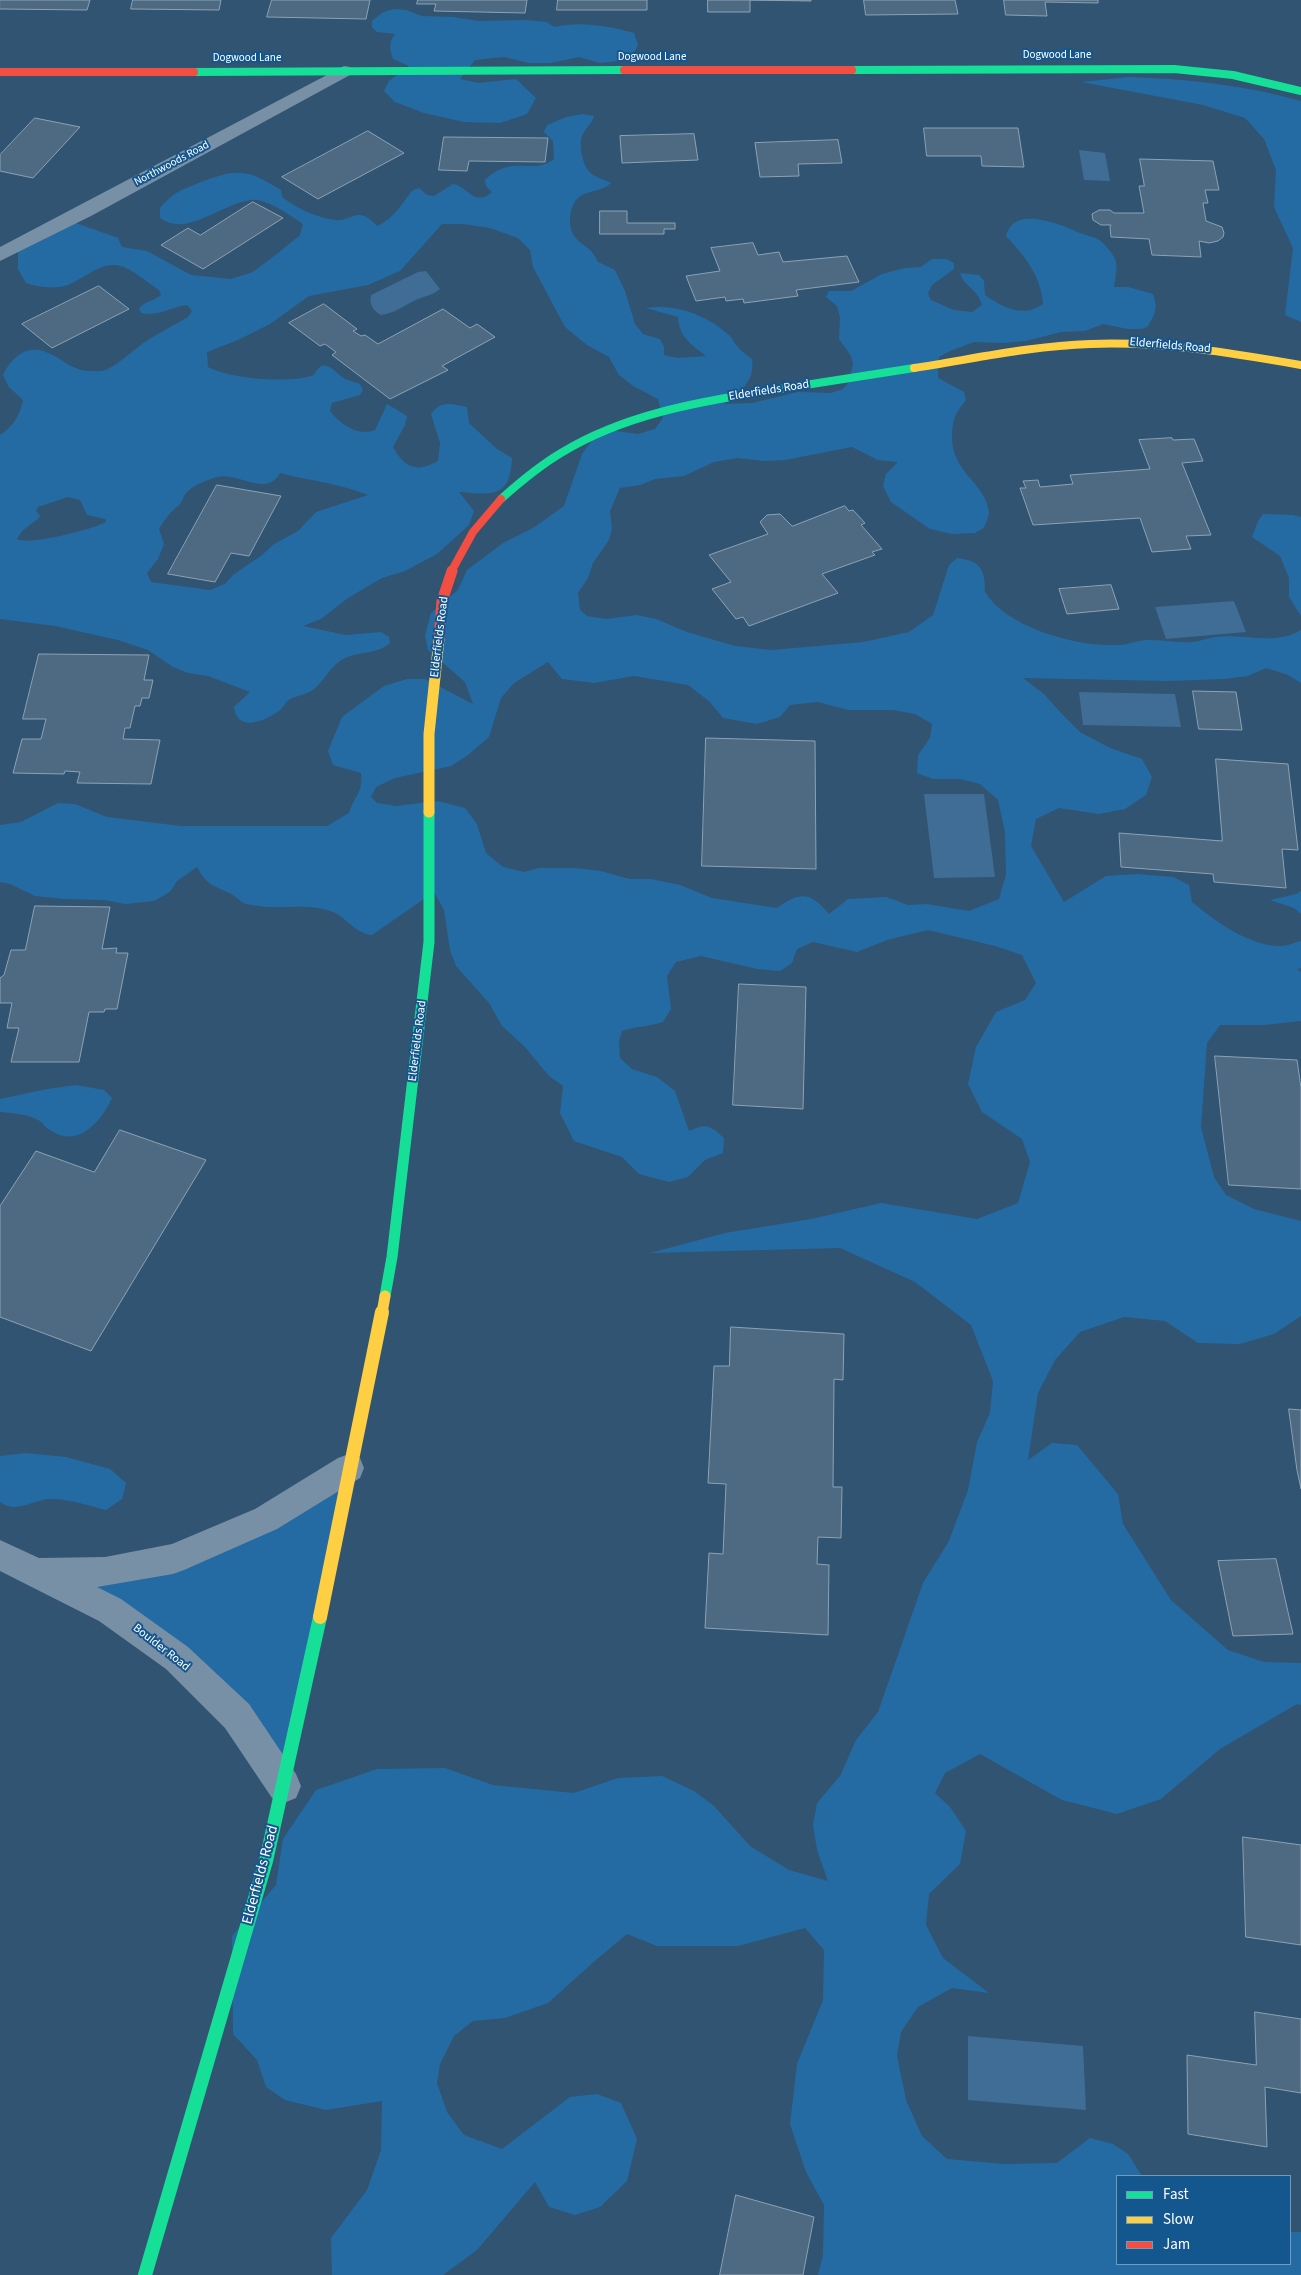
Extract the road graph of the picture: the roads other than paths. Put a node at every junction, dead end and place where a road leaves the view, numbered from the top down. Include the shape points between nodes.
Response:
1 (0, 72) edge
2 (344, 72) junction
3 (1301, 91) edge
4 (0, 255) edge
5 (1301, 365) edge
6 (349, 1468) junction
7 (0, 1555) edge
8 (38, 1572) junction
9 (284, 1786) junction
10 (145, 2275) edge

1 - 2 street, Dogwood Lane
2 - 3 street, Dogwood Lane via 1174,69 1233,75
2 - 4 street, Northwoods Road
5 - 6 street, Elderfields Road via 1177,346 1088,343 722,398 653,414 587,438 536,468 478,522 460,551 443,597 429,734 430,942 392,1257 374,1359
6 - 8 street via 266,1519 173,1559 105,1572
6 - 9 street, Elderfields Road
7 - 8 street, Boulder Road
8 - 9 street, Boulder Road via 110,1610 177,1658 237,1716
9 - 10 street, Elderfields Road via 266,1861

